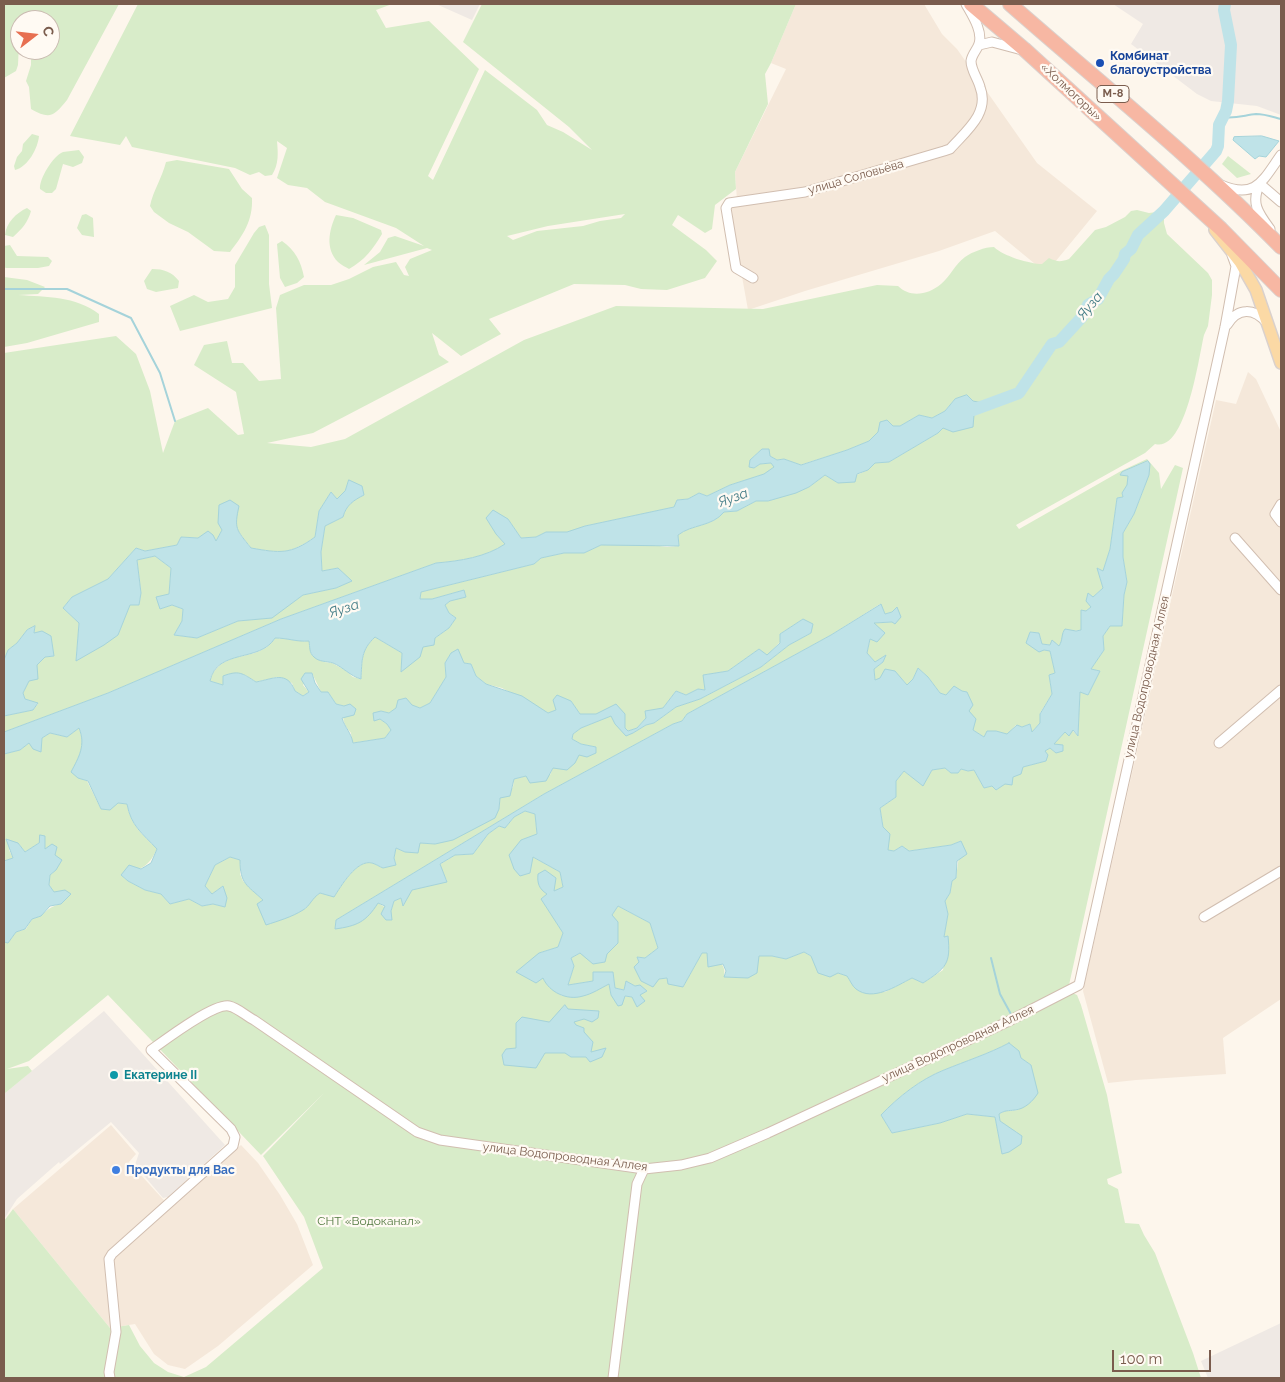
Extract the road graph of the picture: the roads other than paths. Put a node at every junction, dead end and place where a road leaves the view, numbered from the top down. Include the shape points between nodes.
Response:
1 (966, 4) edge
2 (971, 4) edge
3 (1010, 4) edge
4 (979, 45) junction
5 (1027, 52) junction
6 (1281, 155) edge
7 (1213, 182) junction
8 (1260, 184) junction
9 (1281, 202) edge
10 (1193, 204) junction
11 (1281, 243) edge
12 (1281, 247) edge
13 (1230, 250) junction
14 (753, 278) dead end
15 (1281, 290) edge
16 (1269, 325) junction
17 (1225, 327) junction
18 (1281, 363) edge
19 (1281, 504) edge
20 (1281, 522) edge
21 (1235, 538) dead end
22 (1281, 590) edge
23 (1281, 690) edge
24 (1219, 743) dead end
25 (1281, 871) edge
26 (1204, 917) dead end
27 (644, 1169) junction
28 (110, 1378) edge
29 (613, 1378) edge

1 - 4 street, улица Соловьёва via 978,26
2 - 5 highway, «Холмогоры» / М-8
3 - 7 highway, «Холмогоры» / М-8
4 - 5 street via 992,42
4 - 14 street, улица Соловьёва via 971,62 981,88 982,107 977,118 950,149 805,192 729,203 726,208 736,268
5 - 10 highway, «Холмогоры» / М-8
6 - 8 street
7 - 8 street via 1242,190
7 - 12 highway, М-8
8 - 9 street
8 - 11 street via 1255,196 1256,206
10 - 13 main road
10 - 15 highway, М-8
13 - 16 main road via 1249,275
13 - 17 street, улица Водопроводная Аллея via 1236,266
16 - 17 street via 1260,315 1248,312 1236,315
16 - 18 main road
17 - 27 street, улица Водопроводная Аллея via 1078,985 1005,1023 710,1158
19 - 20 street via 1275,514
21 - 22 street
23 - 24 street
25 - 26 street
27 - 28 street, улица Водопроводная Аллея via 428,1137 254,1020 231,1007 219,1007 151,1050 231,1129 235,1137 233,1146 109,1259 116,1332
27 - 29 street via 637,1184

